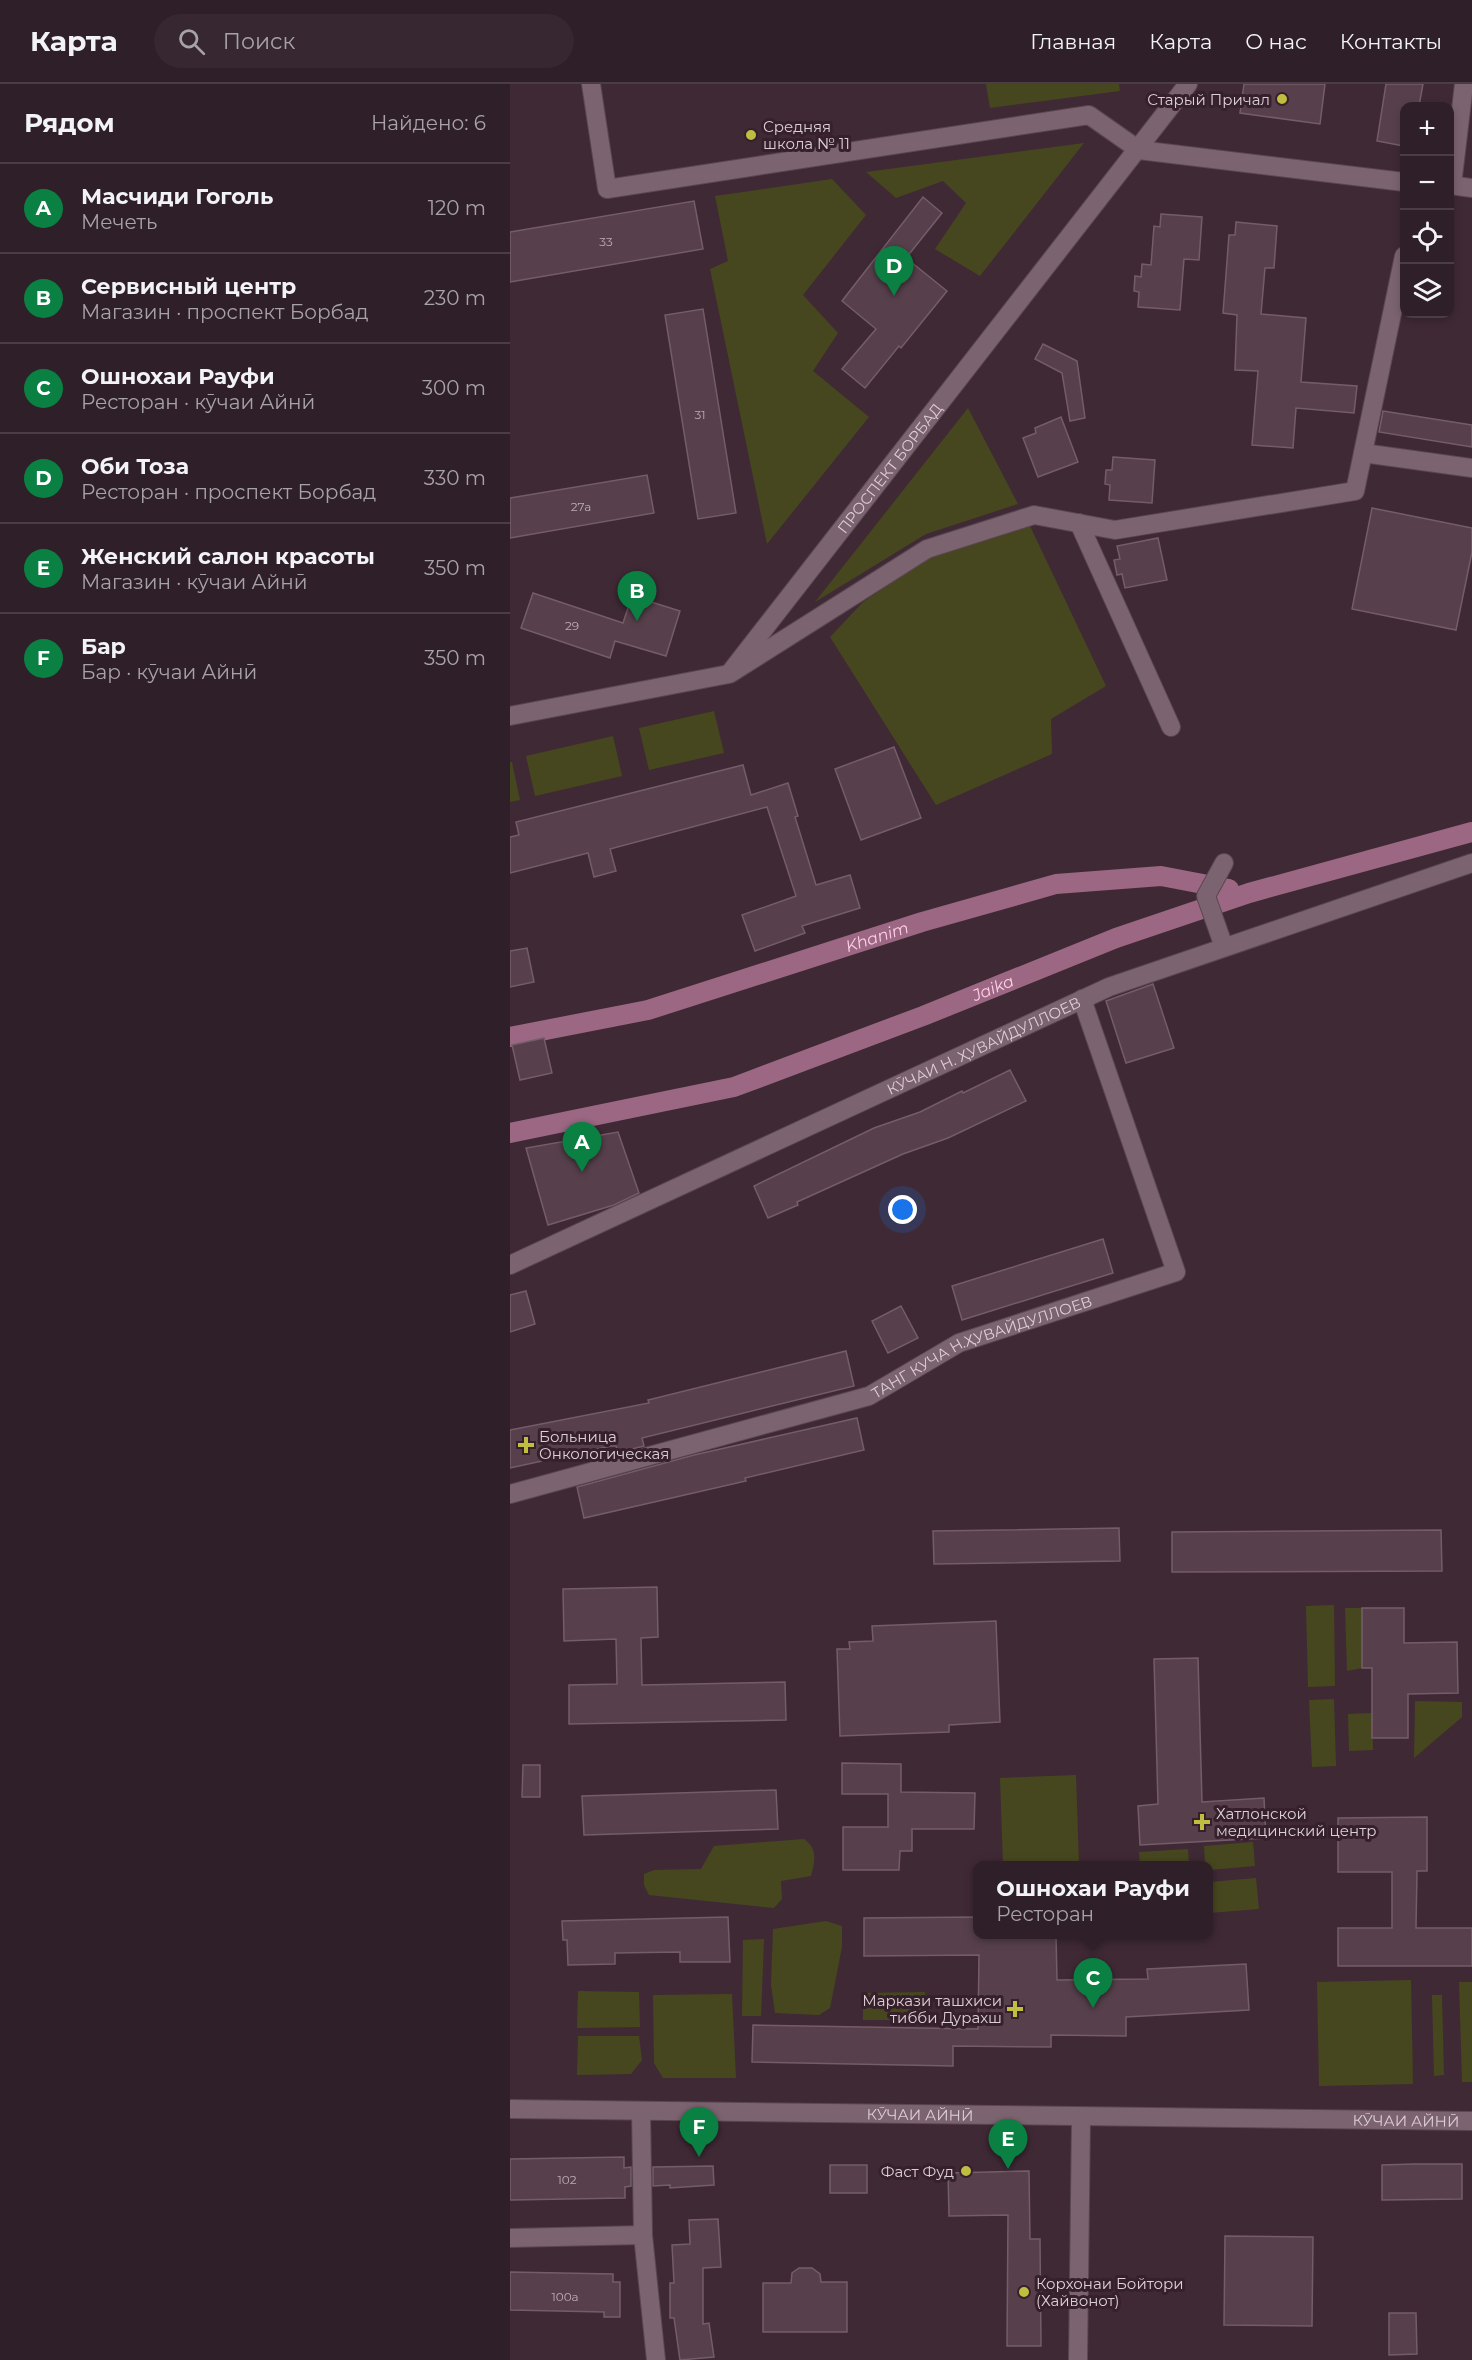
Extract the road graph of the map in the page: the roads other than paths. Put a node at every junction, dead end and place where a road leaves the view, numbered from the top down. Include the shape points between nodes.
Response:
1 (591, 84) edge
2 (1188, 84) edge
3 (1464, 84) edge
4 (1139, 150) junction
5 (1454, 162) edge
6 (1400, 182) edge
7 (1454, 185) edge
8 (1472, 188) edge
9 (1402, 264) edge
10 (1363, 453) junction
11 (1472, 468) edge
12 (1079, 523) junction
13 (729, 674) junction
14 (510, 716) edge
15 (1171, 727) dead end
16 (1472, 862) edge
17 (1224, 863) dead end
18 (1224, 947) junction
19 (1082, 999) junction
20 (510, 1265) edge
21 (510, 1494) edge
22 (510, 2109) edge
23 (641, 2111) junction
24 (1081, 2118) junction
25 (1472, 2121) edge
26 (643, 2235) junction
27 (510, 2238) edge
28 (656, 2360) edge
29 (1078, 2360) edge

1 - 4 street via 607,189 1089,115
2 - 4 street, ПРОСПЕКТ БОРБАД
3 - 5 street
4 - 6 street
4 - 13 street, ПРОСПЕКТ БОРБАД
7 - 8 street
9 - 10 street
10 - 11 street
10 - 12 street via 1355,491 1115,530
12 - 13 street via 1034,515 927,549
12 - 15 street
13 - 14 street
16 - 18 street, КӮЧАИ Н. ҲУВАЙДУЛЛОЕВ
17 - 18 street via 1206,896
18 - 19 street, КӮЧАИ Н. ҲУВАЙДУЛЛОЕВ
19 - 20 street, КӮЧАИ Н. ҲУВАЙДУЛЛОЕВ
19 - 21 street, ТАНГ КУЧА Н.ҲУВАЙДУЛЛОЕВ via 1176,1272 959,1343 870,1396
22 - 23 street, КӮЧАИ АЙНӢ
23 - 24 street, КӮЧАИ АЙНӢ
23 - 26 street
24 - 25 street, КӮЧАИ АЙНӢ
24 - 29 street
26 - 27 street
26 - 28 street

